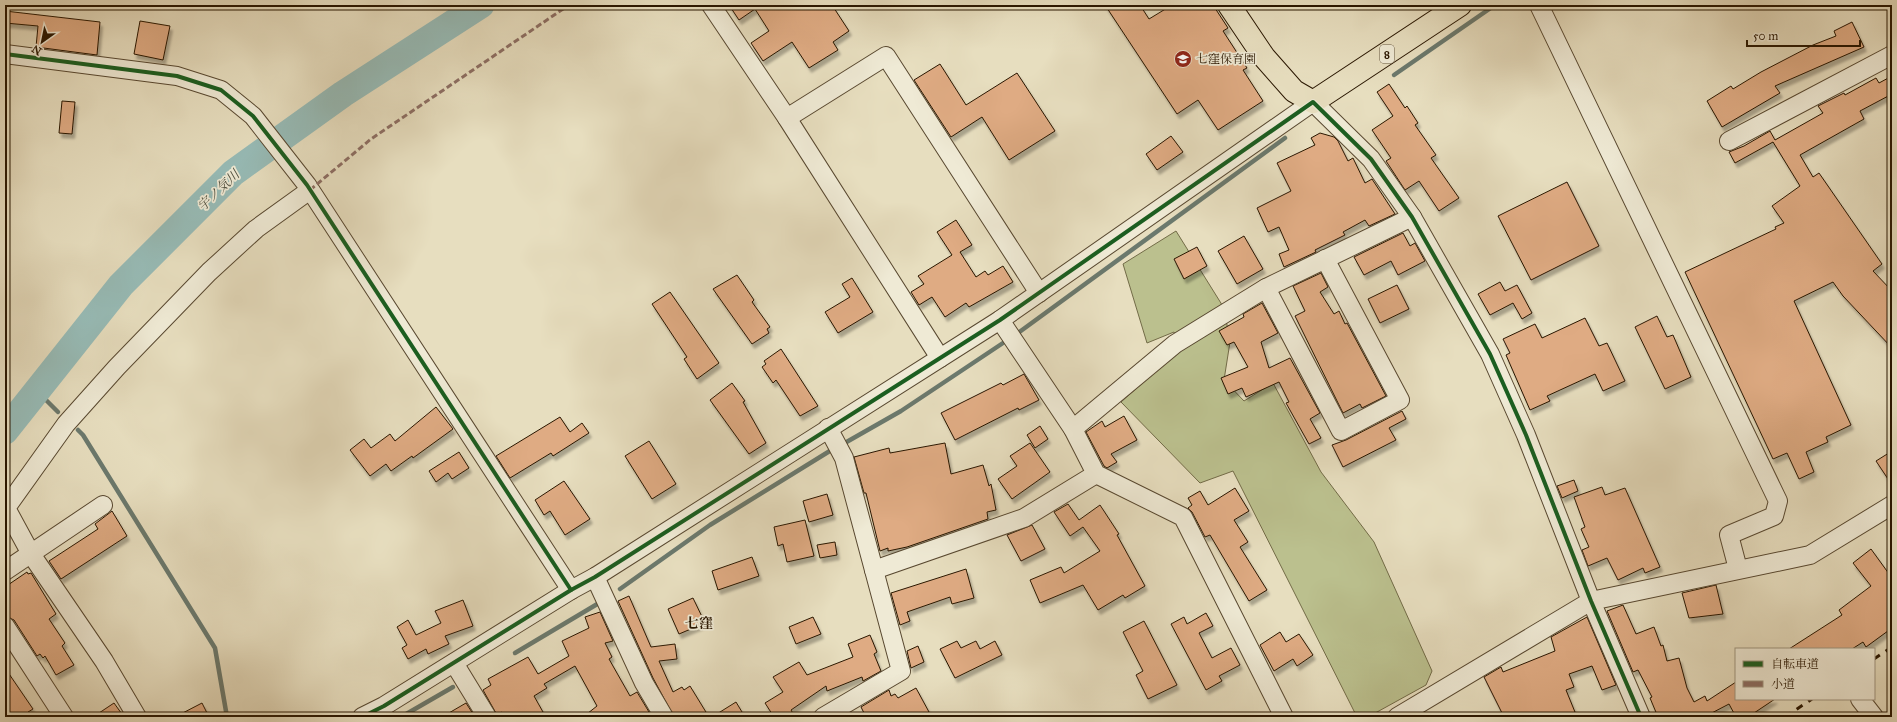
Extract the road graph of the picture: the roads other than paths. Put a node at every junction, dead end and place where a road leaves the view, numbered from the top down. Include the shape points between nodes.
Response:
1 (711, 5) edge
2 (1230, 5) edge
3 (1460, 5) edge
4 (1539, 5) edge
5 (5, 54) edge
6 (1892, 55) edge
7 (1313, 102) junction
8 (787, 118) junction
9 (1728, 141) dead end
10 (309, 188) junction
11 (1412, 217) junction
12 (1325, 259) junction
13 (1266, 288) junction
14 (1039, 293) junction
15 (1000, 320) junction
16 (940, 358) junction
17 (828, 428) junction
18 (1074, 429) junction
19 (1096, 474) junction
20 (103, 505) dead end
21 (1892, 505) edge
22 (31, 554) junction
23 (1738, 569) junction
24 (874, 570) junction
25 (5, 571) edge
26 (595, 577) junction
27 (571, 590) junction
28 (1591, 601) junction
29 (5, 626) edge
30 (454, 663) junction
31 (1861, 700) edge
32 (388, 712) edge
33 (1401, 716) edge
34 (64, 717) edge
35 (137, 717) edge
36 (362, 717) edge
37 (487, 717) edge
38 (664, 717) edge
39 (823, 717) edge
40 (1284, 717) edge
41 (1641, 717) edge
42 (1874, 717) edge

1 - 8 street
2 - 7 main road via 1264,57 1294,91
3 - 7 main road, 8
4 - 23 street via 1778,502 1774,516 1729,535
5 - 10 street via 177,76 221,90 253,116
6 - 9 street
7 - 11 street via 1371,159
7 - 14 street
8 - 14 street via 886,56
8 - 16 street
10 - 22 street via 256,229 209,272 117,366 66,424 6,508
10 - 27 street
11 - 12 street
11 - 28 street via 1490,354 1526,435
12 - 13 street
12 - 13 street via 1400,400 1341,431
13 - 18 street via 1175,344
14 - 15 street
15 - 16 street
15 - 18 street
16 - 17 street
17 - 24 street via 844,458
17 - 26 street
18 - 19 street
19 - 24 street via 1024,518
19 - 40 street via 1182,517
20 - 22 street
21 - 23 street via 1810,555
22 - 25 street
22 - 35 street via 104,661
23 - 28 street
24 - 39 street via 901,670
26 - 27 street
26 - 38 street via 644,683
27 - 30 street
28 - 33 street
28 - 41 street
29 - 34 street
30 - 32 street
30 - 37 street
31 - 42 street
32 - 36 street

